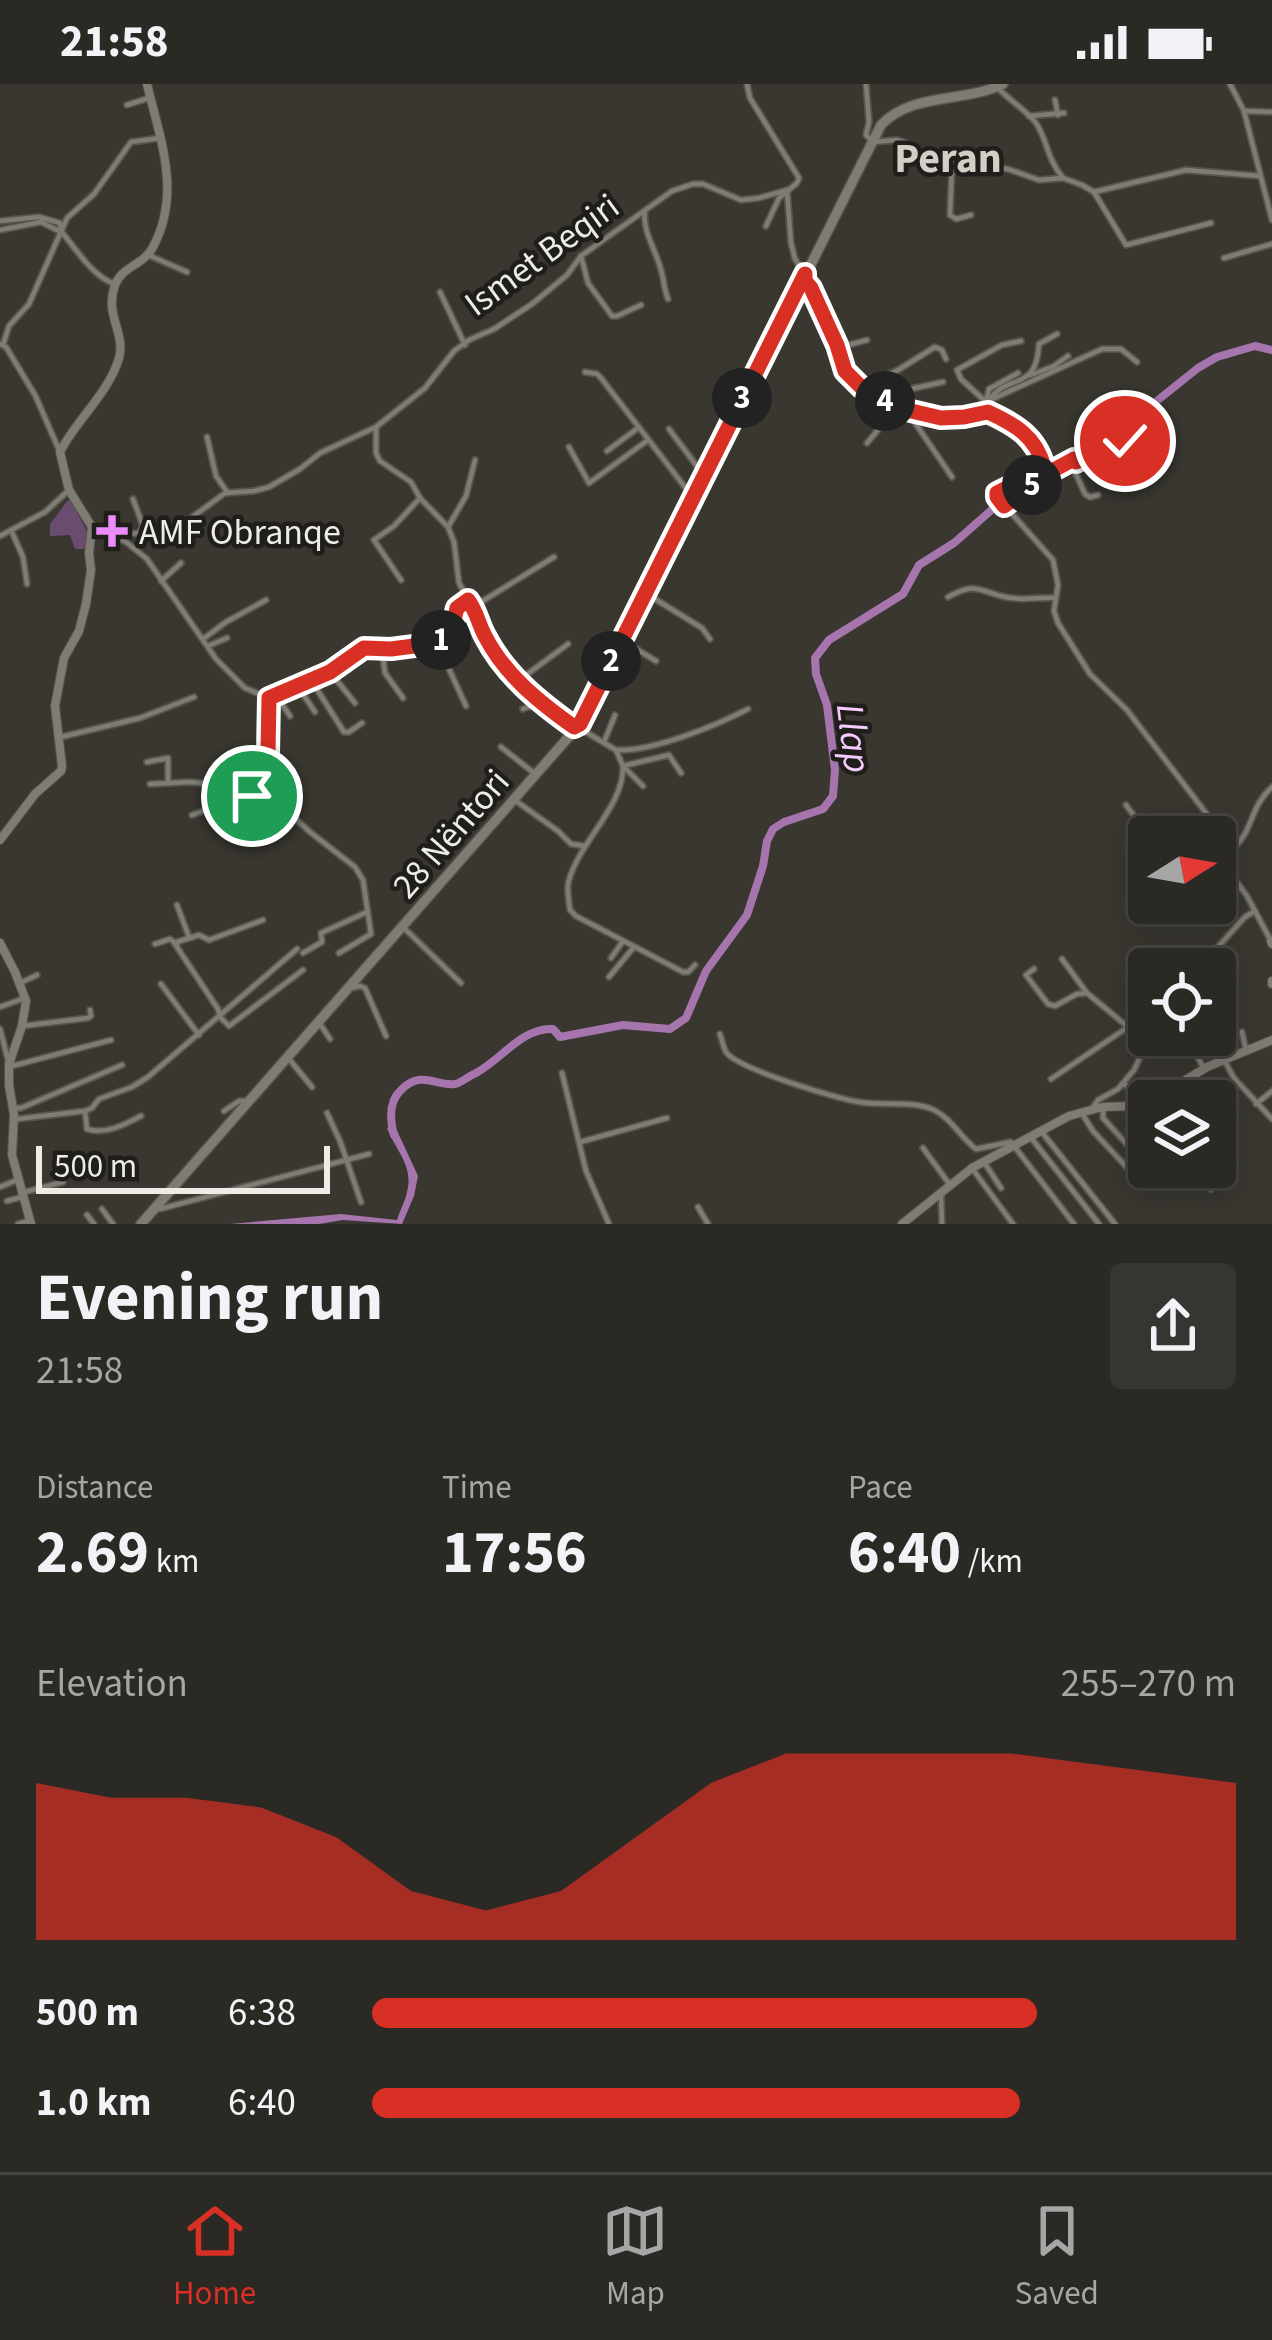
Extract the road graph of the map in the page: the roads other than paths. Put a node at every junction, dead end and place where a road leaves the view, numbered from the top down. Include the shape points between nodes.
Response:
1 (147, 84) edge
2 (747, 84) edge
3 (866, 84) edge
4 (1230, 84) edge
5 (1001, 86) edge
6 (150, 98) junction
7 (1055, 100) dead end
8 (127, 105) dead end
9 (1244, 111) junction
10 (1272, 112) edge
11 (1029, 116) junction
12 (160, 138) junction
13 (872, 141) junction
14 (952, 165) junction
15 (1063, 178) junction
16 (1261, 180) junction
17 (1272, 184) edge
18 (788, 190) junction
19 (1094, 192) junction
20 (645, 211) junction
21 (971, 215) dead end
22 (1272, 220) edge
23 (1211, 223) dead end
24 (766, 226) dead end
25 (1, 227) edge
26 (61, 231) junction
27 (1272, 244) edge
28 (148, 255) junction
29 (581, 256) junction
30 (1224, 258) dead end
31 (807, 271) junction
32 (187, 272) dead end
33 (115, 284) junction
34 (440, 292) dead end
35 (668, 299) dead end
36 (640, 305) dead end
37 (1057, 334) dead end
38 (867, 340) dead end
39 (1021, 341) dead end
40 (467, 342) junction
41 (2, 345) edge
42 (838, 347) junction
43 (1068, 356) dead end
44 (946, 358) dead end
45 (1137, 362) dead end
46 (585, 371) dead end
47 (1018, 373) dead end
48 (1031, 375) junction
49 (943, 382) dead end
50 (861, 387) junction
51 (878, 396) junction
52 (987, 401) junction
53 (889, 403) junction
54 (907, 410) junction
55 (988, 412) junction
56 (376, 428) junction
57 (638, 428) junction
58 (669, 429) dead end
59 (207, 437) dead end
60 (648, 440) junction
61 (867, 443) dead end
62 (569, 447) dead end
63 (607, 451) dead end
64 (60, 452) junction
65 (1074, 459) junction
66 (475, 460) dead end
67 (1133, 462) dead end
68 (707, 470) junction
69 (952, 477) dead end
70 (69, 490) junction
71 (695, 491) junction
72 (228, 493) junction
73 (1098, 495) dead end
74 (420, 498) junction
75 (133, 499) dead end
76 (1000, 503) junction
77 (92, 527) junction
78 (448, 527) junction
79 (11, 530) junction
80 (140, 533) junction
81 (0, 536) edge
82 (113, 536) junction
83 (554, 557) dead end
84 (181, 563) dead end
85 (401, 580) dead end
86 (161, 581) junction
87 (27, 584) dead end
88 (648, 588) junction
89 (948, 597) dead end
90 (1056, 598) junction
91 (266, 600) dead end
92 (471, 603) junction
93 (455, 613) junction
94 (463, 630) dead end
95 (623, 635) junction
96 (203, 638) junction
97 (227, 638) dead end
98 (710, 639) dead end
99 (437, 643) junction
100 (568, 644) dead end
101 (208, 646) junction
102 (382, 649) junction
103 (656, 661) dead end
104 (328, 673) junction
105 (311, 680) junction
106 (518, 681) junction
107 (297, 685) junction
108 (194, 697) dead end
109 (272, 697) junction
110 (403, 698) dead end
111 (355, 703) dead end
112 (539, 703) junction
113 (466, 706) dead end
114 (523, 709) dead end
115 (748, 709) dead end
116 (315, 712) dead end
117 (615, 715) dead end
118 (290, 716) dead end
119 (362, 723) dead end
120 (580, 724) junction
121 (58, 738) junction
122 (604, 742) junction
123 (501, 747) dead end
124 (616, 750) junction
125 (148, 762) dead end
126 (623, 766) junction
127 (681, 773) dead end
128 (537, 775) junction
129 (168, 781) junction
130 (150, 784) dead end
131 (643, 786) dead end
132 (1272, 787) edge
133 (249, 791) junction
134 (514, 800) junction
135 (1126, 805) dead end
136 (192, 815) dead end
137 (1134, 816) edge
138 (1209, 816) edge
139 (0, 840) edge
140 (1236, 841) edge
141 (585, 846) junction
142 (1236, 882) edge
143 (177, 905) dead end
144 (1255, 911) junction
145 (368, 912) junction
146 (263, 920) dead end
147 (404, 927) junction
148 (371, 934) junction
149 (190, 937) junction
150 (623, 940) junction
151 (1270, 940) edge
152 (0, 944) edge
153 (155, 944) dead end
154 (176, 945) junction
155 (634, 947) junction
156 (1217, 947) dead end
157 (339, 953) dead end
158 (380, 954) junction
159 (611, 958) dead end
160 (1062, 959) dead end
161 (695, 965) dead end
162 (1034, 969) dead end
163 (303, 970) dead end
164 (38, 975) dead end
165 (609, 977) dead end
166 (20, 983) junction
167 (461, 983) dead end
168 (161, 984) dead end
169 (350, 988) junction
170 (1087, 993) junction
171 (25, 998) junction
172 (0, 1007) edge
173 (91, 1010) dead end
174 (220, 1016) junction
175 (320, 1022) junction
176 (22, 1026) junction
177 (1128, 1027) joint
178 (0, 1029) edge
179 (1242, 1032) dead end
180 (720, 1034) dead end
181 (199, 1035) junction
182 (386, 1036) dead end
183 (330, 1039) dead end
184 (111, 1040) dead end
185 (1272, 1040) edge
186 (1246, 1051) junction
187 (1141, 1056) edge
188 (1197, 1056) edge
189 (289, 1058) junction
190 (1224, 1060) junction
191 (9, 1065) junction
192 (122, 1065) dead end
193 (1204, 1069) junction
194 (562, 1072) dead end
195 (1052, 1079) dead end
196 (1187, 1080) edge
197 (1122, 1084) junction
198 (1128, 1086) edge
199 (312, 1087) dead end
200 (1272, 1090) edge
201 (249, 1103) junction
202 (1128, 1104) edge
203 (1256, 1104) junction
204 (1104, 1107) junction
205 (9, 1108) edge
206 (85, 1111) junction
207 (224, 1111) dead end
208 (1087, 1111) junction
209 (327, 1113) dead end
210 (141, 1116) dead end
211 (667, 1118) dead end
212 (1272, 1119) edge
213 (1041, 1131) junction
214 (1030, 1137) junction
215 (13, 1143) junction
216 (578, 1144) junction
217 (1014, 1146) junction
218 (1128, 1146) edge
219 (0, 1147) edge
220 (923, 1148) dead end
221 (369, 1154) dead end
222 (346, 1159) junction
223 (984, 1162) junction
224 (972, 1168) junction
225 (1128, 1169) edge
226 (19, 1180) junction
227 (63, 1182) dead end
228 (950, 1185) junction
229 (0, 1187) edge
230 (1000, 1188) dead end
231 (941, 1195) junction
232 (25, 1198) junction
233 (7, 1201) dead end
234 (361, 1202) dead end
235 (698, 1207) dead end
236 (102, 1209) dead end
237 (150, 1214) junction
238 (87, 1215) dead end
239 (31, 1222) edge
240 (18, 1224) edge
241 (94, 1224) edge
242 (113, 1224) edge
243 (141, 1224) edge
244 (609, 1224) edge
245 (708, 1224) edge
246 (902, 1224) edge
247 (941, 1224) edge
248 (1013, 1224) edge
249 (1074, 1224) edge
250 (1099, 1224) edge
251 (1115, 1224) edge

1 - 6 street
2 - 18 street via 797,172
3 - 13 street
4 - 9 street
5 - 11 street
5 - 13 main road via 899,110
6 - 8 street
6 - 12 street
7 - 11 street via 1061,114
9 - 10 street
9 - 16 street
11 - 15 street
12 - 26 street via 133,141
12 - 28 street via 169,192
13 - 14 street via 897,140
13 - 31 main road, 28 Nëntori
14 - 15 street
14 - 21 street via 950,215
15 - 19 street
16 - 17 street
16 - 19 street via 1186,170
16 - 22 street
18 - 20 street, Ismet Beqiri via 741,200 692,184
18 - 24 street
18 - 31 street via 793,253
19 - 23 street via 1126,245
20 - 29 street, Ismet Beqiri
20 - 35 street, Ismet Beqiri
25 - 26 street via 39,217
26 - 33 street
26 - 41 street
27 - 30 street
28 - 32 street
28 - 33 street
29 - 36 street via 610,315
29 - 40 street, Ismet Beqiri via 532,304
31 - 42 street
31 - 68 main road, 28 Nëntori
33 - 64 street via 119,360
34 - 40 street
37 - 48 street via 1039,344
38 - 42 street
39 - 52 street via 956,371
40 - 56 street, Ismet Beqiri
41 - 64 street
42 - 50 street
43 - 48 street
44 - 50 street via 934,347
45 - 52 street via 1121,349 1102,349
46 - 57 street via 599,375
47 - 52 street via 988,389
48 - 52 street
49 - 51 street
50 - 51 street
51 - 53 street
52 - 55 street
53 - 54 street
53 - 61 street via 888,418
54 - 55 street via 941,418
54 - 69 street
55 - 76 street via 1027,434 1044,464 999,492
56 - 72 street, Ismet Beqiri via 269,487
56 - 74 street via 378,459
57 - 60 street
57 - 63 street
58 - 68 street
59 - 72 street
60 - 62 street via 589,483
60 - 71 street
64 - 70 street
65 - 67 street via 1124,439
65 - 73 street via 1085,494
65 - 76 street
66 - 78 street
68 - 71 main road, 28 Nëntori
70 - 77 street
70 - 79 street
71 - 88 main road, 28 Nëntori
72 - 80 street, Ismet Beqiri via 186,521
74 - 78 street
74 - 85 street via 374,538
75 - 80 street
76 - 90 street via 1053,560
77 - 82 street
77 - 121 street via 86,604 58,687
78 - 92 street
79 - 81 street
79 - 87 street
80 - 82 street, Ismet Beqiri
82 - 86 street via 138,551
83 - 92 street
84 - 86 street
86 - 96 street
88 - 95 main road, 28 Nëntori
88 - 98 street
89 - 90 street via 981,588 1006,598
90 - 138 street via 1055,616 1077,655
91 - 96 street
92 - 93 street
92 - 106 street
93 - 94 street
93 - 99 street
95 - 103 street via 623,643
95 - 120 main road, 28 Nëntori
96 - 101 street
97 - 101 street
99 - 102 street
99 - 113 street
100 - 106 street
101 - 109 street via 243,686
102 - 104 street via 364,648
102 - 110 street via 385,673
104 - 105 street
104 - 111 street
105 - 107 street
105 - 119 street via 344,732
106 - 112 street
107 - 109 street
107 - 116 street
108 - 121 street
109 - 118 street
109 - 133 street via 267,759 250,776
112 - 114 street
112 - 120 street
115 - 124 street via 711,727
117 - 122 street
120 - 122 street
120 - 128 main road, 28 Nëntori
121 - 139 street via 61,771
122 - 124 street
123 - 128 street, 28 Nëntori
124 - 126 street
125 - 129 street via 168,758
126 - 127 street via 668,755
126 - 131 street
126 - 141 street via 619,791
128 - 134 main road, 28 Nëntori
129 - 130 street
129 - 133 street
132 - 140 street
133 - 136 street
133 - 145 street via 285,808 355,866
134 - 141 street
134 - 147 main road, 28 Nëntori
135 - 137 street
141 - 150 street via 568,881 570,910
142 - 144 street
143 - 149 street
144 - 151 street
144 - 156 street
145 - 148 street
145 - 174 street via 320,933 322,942
146 - 149 street via 209,940
147 - 158 main road, 28 Nëntori
147 - 167 street, 28 Nëntori
148 - 157 street
148 - 158 street
149 - 154 street
150 - 155 street
150 - 159 street
152 - 166 street
153 - 154 street
154 - 174 street
155 - 161 street via 685,973
155 - 165 street
158 - 169 main road, 28 Nëntori
160 - 170 street
162 - 170 street via 1026,975 1052,1006
163 - 174 street via 229,1026
164 - 166 street
166 - 171 street
168 - 181 street
169 - 175 main road, 28 Nëntori
169 - 182 street via 365,988
170 - 177 street
171 - 172 street
171 - 176 street
173 - 176 street via 88,1018
174 - 181 street
175 - 183 street
175 - 189 main road, 28 Nëntori
176 - 191 street
177 - 195 street
178 - 191 street
179 - 186 street
180 - 217 street via 731,1058 773,1078 862,1103 929,1107 976,1149
181 - 206 street via 143,1081
184 - 191 street
185 - 186 street
186 - 190 street
187 - 197 street
188 - 193 street
189 - 199 street
189 - 201 main road, 28 Nëntori
190 - 193 street
190 - 203 street
191 - 205 street
192 - 205 street
193 - 196 street
194 - 216 street
197 - 198 street
197 - 208 street
200 - 203 street
201 - 207 street
201 - 237 main road, 28 Nëntori
202 - 204 street
203 - 212 street
204 - 208 street
204 - 218 street via 1106,1122
205 - 206 street via 17,1118
205 - 215 street
206 - 210 street via 93,1131
208 - 213 street
208 - 225 street via 1089,1126
209 - 222 street
211 - 216 street
213 - 214 street
213 - 251 street
214 - 217 street
214 - 250 street
215 - 219 street
215 - 226 street
216 - 244 street
217 - 223 street
217 - 249 street
220 - 228 street
221 - 222 street
222 - 234 street
222 - 237 street
223 - 224 street
223 - 230 street
224 - 228 street
224 - 248 street
226 - 227 street via 25,1192
226 - 229 street
226 - 232 street
228 - 231 street
231 - 246 street
231 - 247 street
232 - 233 street
232 - 239 street
235 - 245 street
236 - 242 street
237 - 243 main road, 28 Nëntori
238 - 241 street
239 - 240 street

